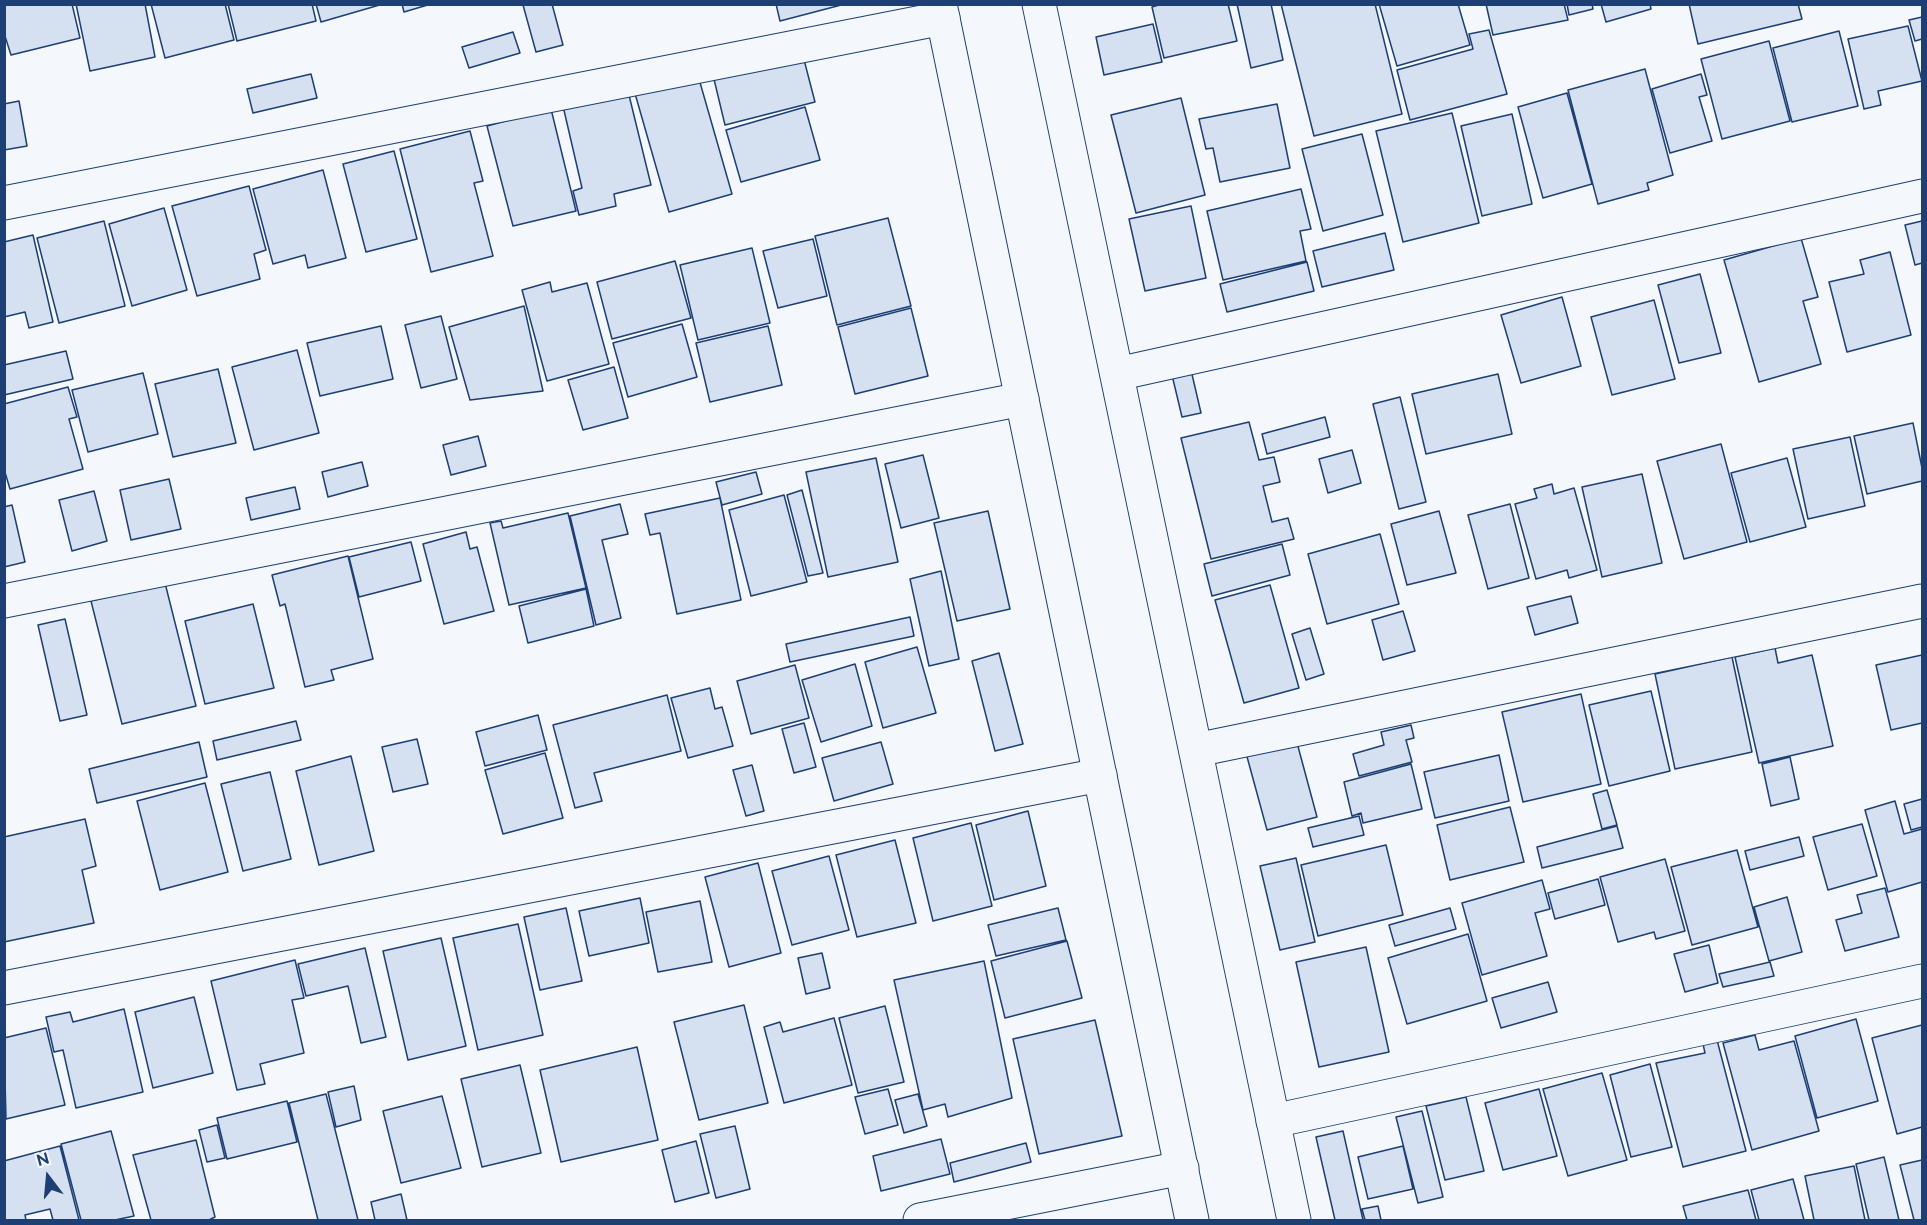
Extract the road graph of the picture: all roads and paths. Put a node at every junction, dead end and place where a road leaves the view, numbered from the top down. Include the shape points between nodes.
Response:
1 (1039, 4) edge
2 (942, 11) edge
3 (1923, 195) edge
4 (4, 203) edge
5 (1117, 374) junction
6 (1022, 399) junction
7 (4, 601) edge
8 (1923, 601) edge
9 (1196, 750) junction
10 (1100, 776) junction
11 (1923, 981) edge
12 (4, 988) edge
13 (1273, 1121) junction
14 (1182, 1168) junction
15 (920, 1221) edge
16 (1192, 1221) edge
17 (1294, 1221) edge

1 - 5 street
2 - 4 street
2 - 6 street
3 - 5 street
5 - 9 street
6 - 7 street
6 - 10 street
8 - 9 street
9 - 13 street
10 - 12 street
10 - 14 street
11 - 13 street
13 - 17 street
14 - 15 street
14 - 16 street

